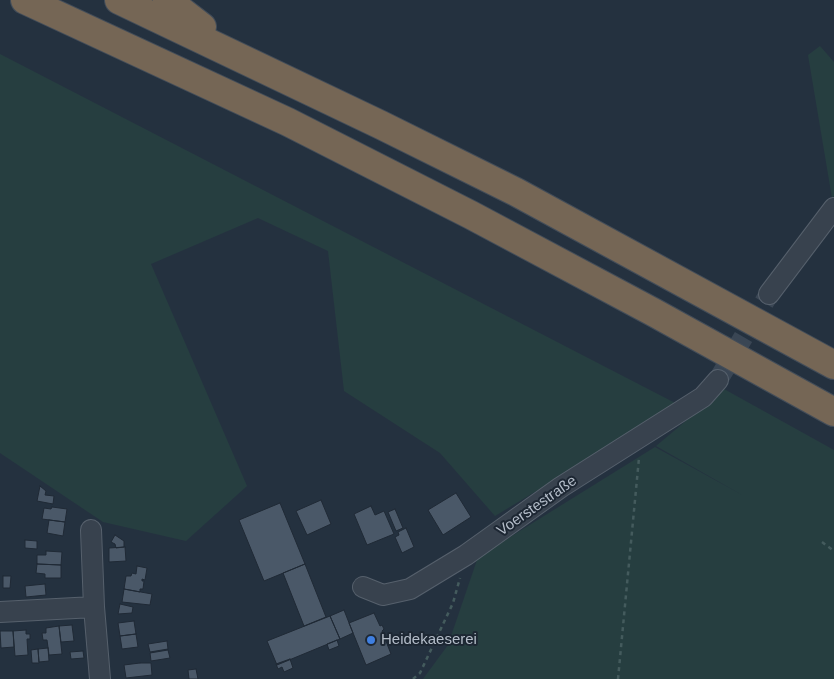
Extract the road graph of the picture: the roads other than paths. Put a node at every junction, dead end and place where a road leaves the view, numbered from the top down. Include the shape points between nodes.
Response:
1 (25, 0) edge
2 (119, 0) edge
3 (167, 0) edge
4 (243, 59) junction
5 (834, 208) edge
6 (769, 294) tunnel mouth
7 (834, 364) edge
8 (718, 380) tunnel mouth
9 (834, 412) edge
10 (91, 530) dead end
11 (363, 587) dead end
12 (94, 607) junction
13 (0, 612) edge
14 (100, 679) edge

1 - 9 highway via 279,118 463,210
2 - 4 highway
3 - 4 highway
4 - 7 highway via 516,192
5 - 6 street
8 - 11 street, Voerstestraße via 702,397 561,488 466,555 410,588 383,595
10 - 12 street
12 - 13 street
12 - 14 street

